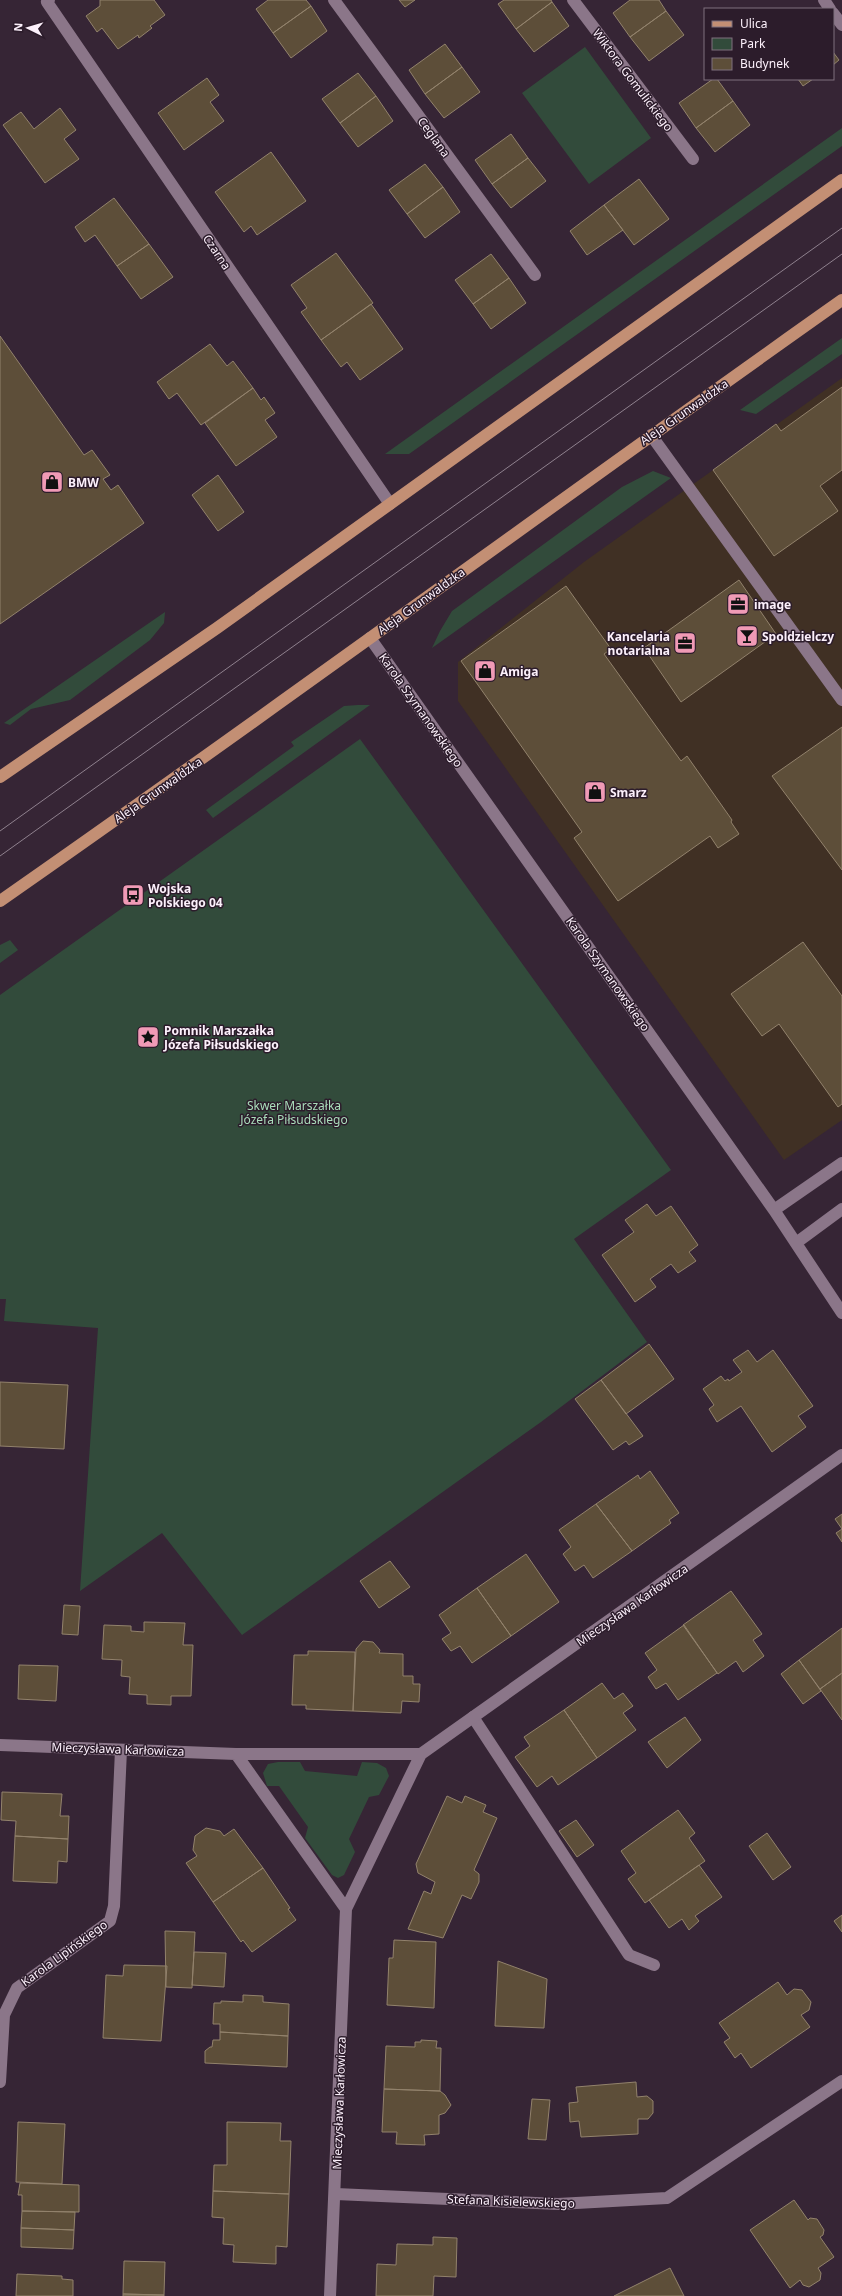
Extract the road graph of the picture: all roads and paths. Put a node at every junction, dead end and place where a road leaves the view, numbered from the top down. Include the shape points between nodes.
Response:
1 (49, 0) edge
2 (334, 0) edge
3 (573, 0) edge
4 (834, 14) edge
5 (842, 25) edge
6 (693, 159) dead end
7 (842, 180) edge
8 (535, 275) dead end
9 (842, 300) edge
10 (651, 435) junction
11 (390, 504) junction
12 (370, 638) junction
13 (842, 700) edge
14 (0, 777) edge
15 (0, 901) edge
16 (842, 1163) edge
17 (842, 1208) edge
18 (774, 1210) junction
19 (796, 1243) junction
20 (842, 1313) edge
21 (842, 1455) edge
22 (473, 1717) junction
23 (0, 1745) edge
24 (121, 1750) junction
25 (236, 1754) junction
26 (421, 1754) junction
27 (346, 1909) junction
28 (654, 1965) dead end
29 (842, 2081) edge
30 (0, 2082) edge
31 (336, 2194) junction
32 (330, 2296) edge

1 - 11 street, Czarna via 46,2
2 - 8 street, Ceglana
3 - 6 street, Wiktora Gomulickiego
4 - 5 street
7 - 11 main road
9 - 10 main road, Aleja Grunwaldzka
10 - 12 main road, Aleja Grunwaldzka
10 - 13 street
11 - 14 main road via 217,628
12 - 15 main road, Aleja Grunwaldzka
12 - 18 street, Karola Szymanowskiego
16 - 18 street
17 - 19 street
18 - 19 street, Karola Szymanowskiego
19 - 20 street, Karola Szymanowskiego
21 - 22 street, Mieczysława Karłowicza
22 - 26 street, Mieczysława Karłowicza
22 - 28 street via 629,1955
23 - 24 street, Mieczysława Karłowicza
24 - 25 street, Mieczysława Karłowicza
24 - 30 street, Karola Lipińskiego via 114,1906 110,1921 17,1988 4,2015
25 - 26 street, Mieczysława Karłowicza
25 - 27 street
26 - 27 street, Mieczysława Karłowicza
27 - 31 street, Mieczysława Karłowicza
29 - 31 street, Stefana Kisielewskiego via 666,2198 558,2204
31 - 32 street, Mieczysława Karłowicza

